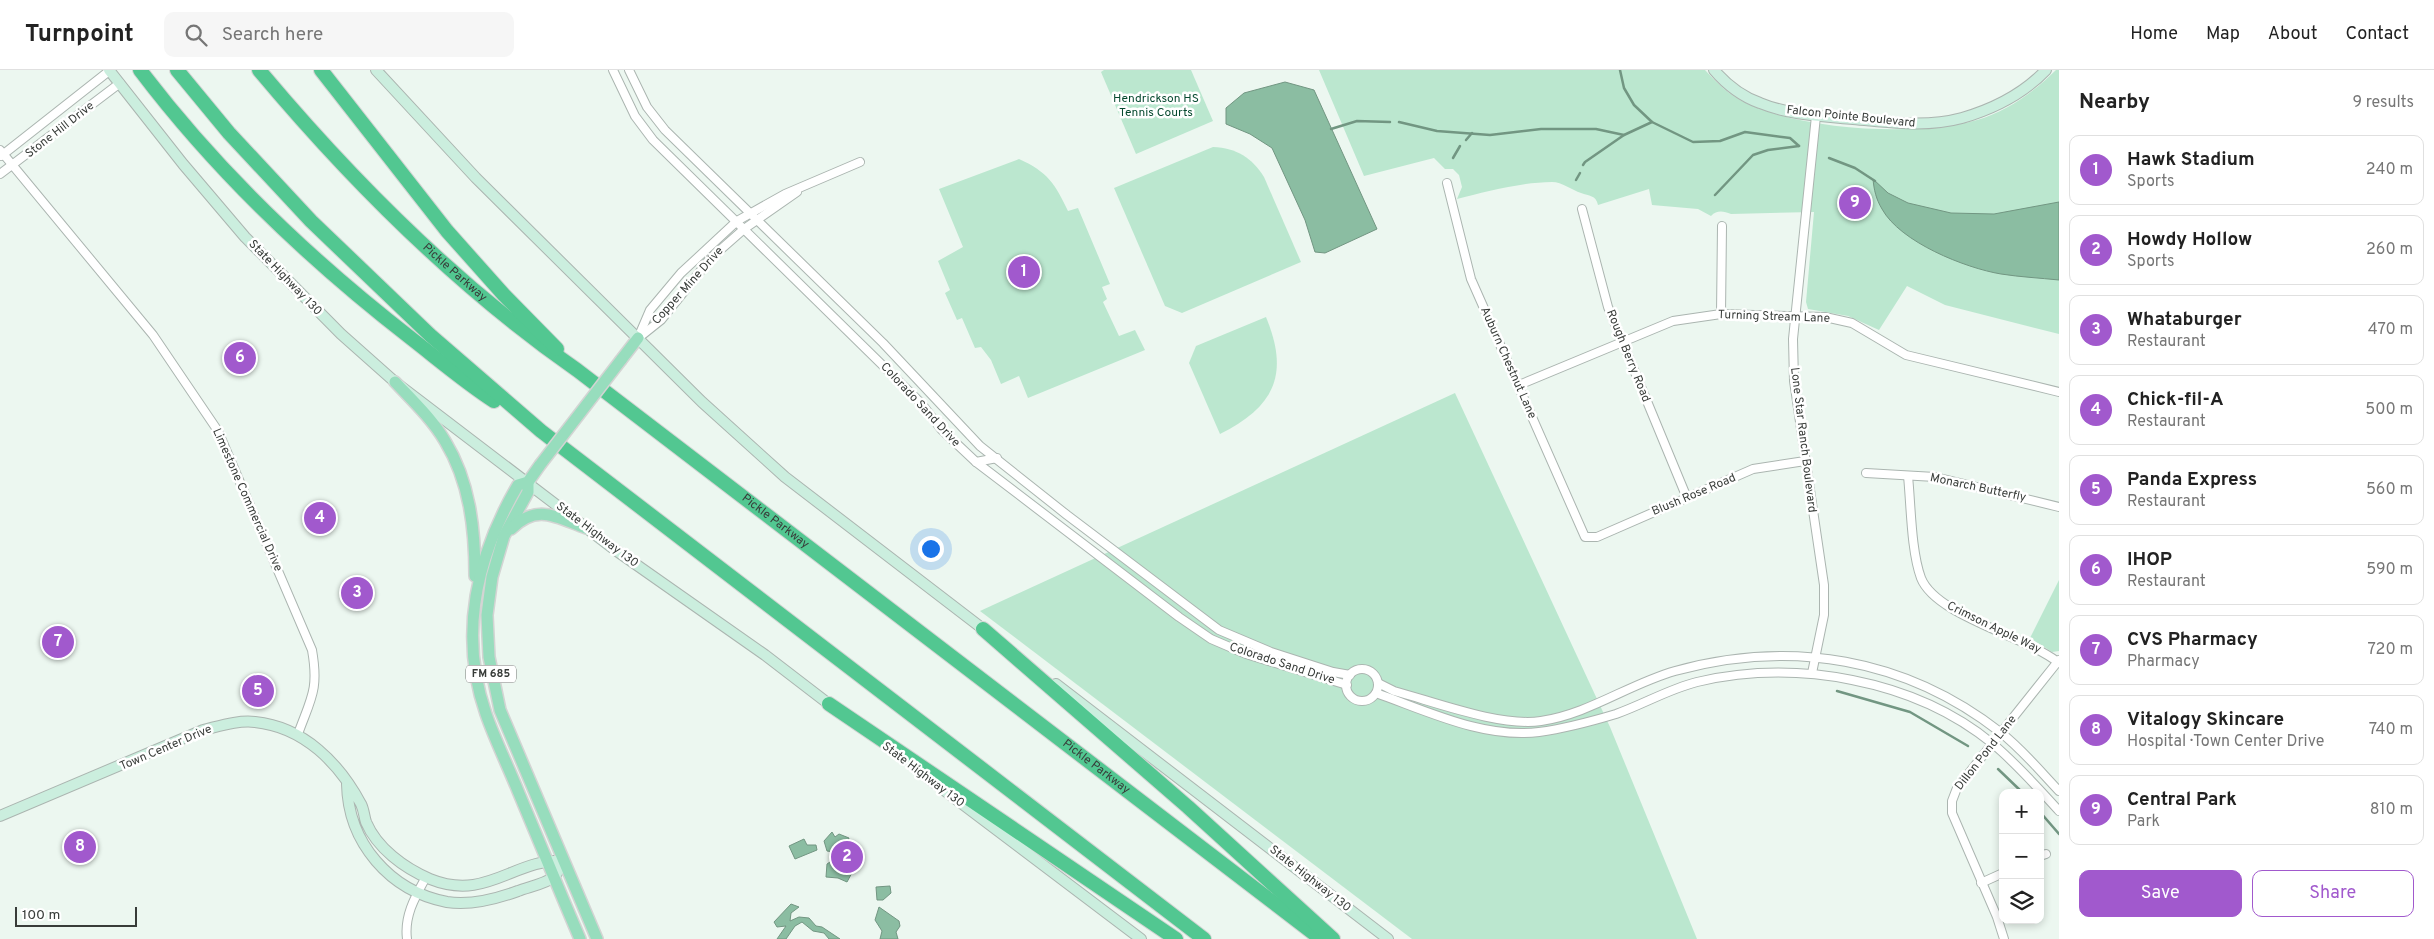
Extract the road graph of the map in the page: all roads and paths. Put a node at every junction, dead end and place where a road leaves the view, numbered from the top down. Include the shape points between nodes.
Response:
1 (109, 70) edge
2 (140, 70) edge
3 (177, 70) edge
4 (259, 70) edge
5 (321, 70) edge
6 (612, 70) edge
7 (629, 70) edge
8 (1714, 70) edge
9 (2046, 70) edge
10 (382, 71) edge
11 (120, 84) junction
12 (1816, 116) junction
13 (1, 154) edge
14 (860, 162) dead end
15 (12, 166) junction
16 (0, 174) edge
17 (1447, 183) dead end
18 (1582, 209) dead end
19 (753, 218) junction
20 (737, 221) junction
21 (1722, 226) dead end
22 (744, 229) junction
23 (1721, 314) junction
24 (1794, 317) junction
25 (638, 338) junction
26 (1622, 342) junction
27 (577, 370) junction
28 (395, 382) junction
29 (1519, 385) junction
30 (2059, 392) edge
31 (541, 431) junction
32 (997, 458) junction
33 (1806, 461) junction
34 (976, 462) junction
35 (1866, 473) dead end
36 (1908, 476) junction
37 (528, 482) junction
38 (1687, 498) junction
39 (2059, 507) edge
40 (586, 528) junction
41 (504, 536) junction
42 (1585, 537) joint
43 (475, 592) junction
44 (983, 629) junction
45 (1816, 656) junction
46 (2058, 662) edge
47 (1812, 673) junction
48 (1350, 675) junction
49 (1378, 683) junction
50 (1347, 685) junction
51 (1376, 693) junction
52 (828, 704) junction
53 (1514, 722) junction
54 (1514, 732) junction
55 (2001, 733) junction
56 (298, 734) junction
57 (1992, 744) junction
58 (347, 784) junction
59 (2059, 791) edge
60 (2059, 811) edge
61 (0, 816) edge
62 (366, 821) junction
63 (354, 826) junction
64 (547, 860) junction
65 (564, 861) junction
66 (1999, 875) edge
67 (426, 877) junction
68 (554, 877) junction
69 (500, 879) junction
70 (1981, 883) junction
71 (417, 892) junction
72 (510, 894) junction
73 (407, 939) edge
74 (580, 939) edge
75 (597, 939) edge
76 (1141, 939) edge
77 (1176, 939) edge
78 (1204, 939) edge
79 (1321, 939) edge
80 (1333, 939) edge
81 (1388, 939) edge
82 (2004, 939) edge

1 - 11 main road, State Highway 130 / FM 685
1 - 13 street, Stone Hill Drive
2 - 31 highway via 222,169 325,268 490,398
3 - 31 highway via 317,227 430,334
4 - 27 highway, Pickle Parkway via 355,176 408,228 504,316
5 - 27 highway via 446,231
6 - 20 street, Colorado Sand Drive via 635,116 653,140
7 - 19 street, Colorado Sand Drive via 647,107 666,130
8 - 12 main road, Falcon Pointe Boulevard via 1757,103
9 - 12 main road, Falcon Pointe Boulevard via 2009,99 1985,111 1960,118 1915,125
10 - 25 main road, State Highway 130 via 476,178
11 - 15 street, Stone Hill Drive
11 - 28 main road, State Highway 130 / FM 685 via 245,237 321,314
12 - 24 street, Lone Star Ranch Boulevard
13 - 15 street, Limestone Commercial Drive
14 - 19 street, Copper Mine Drive via 801,190
15 - 16 street, Stone Hill Drive
15 - 56 street, Limestone Commercial Drive via 154,334 218,431 312,650 315,689
17 - 29 street, Auburn Chestnut Lane via 1471,279
18 - 26 street, Rough Berry Road via 1608,307
19 - 20 street, Copper Mine Drive
19 - 22 street, Copper Mine Drive
19 - 32 street, Colorado Sand Drive via 883,343 980,446
20 - 22 street, Colorado Sand Drive
20 - 25 street, Copper Mine Drive via 681,273 650,310
21 - 23 street
22 - 25 street, Copper Mine Drive via 711,258 661,320
22 - 34 street, Colorado Sand Drive via 921,403 941,430
23 - 24 street, Turning Stream Lane
23 - 26 street, Turning Stream Lane via 1672,321
24 - 30 street, Turning Stream Lane via 1825,317 1852,323 1906,355
24 - 33 street, Lone Star Ranch Boulevard via 1794,381
25 - 37 main road, FM 685 / FM 685, bridge
25 - 44 main road, State Highway 130 via 702,402 785,477
26 - 29 street, Turning Stream Lane
26 - 38 street, Rough Berry Road
27 - 79 highway, Pickle Parkway
28 - 37 main road, State Highway 130
28 - 43 main road, FM 685 via 445,441 460,472 475,535
29 - 42 street, Auburn Chestnut Lane
31 - 78 highway
32 - 34 street
32 - 48 street, Colorado Sand Drive via 1067,516 1219,630 1271,652
33 - 38 street, Blush Rose Road via 1753,469
33 - 45 street, Lone Star Ranch Boulevard via 1824,585 1824,614
34 - 50 street, Colorado Sand Drive via 1211,639 1246,654
35 - 36 street, Monarch Butterfly
36 - 39 street, Monarch Butterfly via 1953,481
36 - 46 street, Crimson Apple Way via 1918,565 1929,591 1951,608
37 - 40 main road, State Highway 130
37 - 41 main road, FM 685 / FM 685 via 528,492
37 - 43 main road, FM 685 via 518,485 493,531
38 - 42 street, Blush Rose Road via 1597,536
40 - 41 main road via 548,514 536,514 520,520
40 - 52 main road, State Highway 130 via 766,655
41 - 65 main road, FM 685 / FM 685 via 492,577 487,615 493,683 500,710
43 - 64 main road, FM 685 / FM 685 via 472,633 479,688 486,714
44 - 80 highway via 1188,807
44 - 81 main road, State Highway 130
45 - 47 street, Lone Star Ranch Boulevard
45 - 53 street via 1726,658 1673,672 1586,709 1541,721
45 - 55 street via 1862,664 1924,685 1969,710
46 - 55 street, Dillon Pond Lane
47 - 54 street via 1741,674 1696,682 1616,714 1539,732
47 - 57 street via 1908,696 1946,712
48 - 49 street via 1359,670 1369,671
48 - 50 street
49 - 51 street
49 - 53 street via 1433,702
50 - 51 street via 1350,694 1358,700 1368,700
51 - 54 street via 1460,722 1498,732
52 - 76 main road, State Highway 130
52 - 77 highway
53 - 54 street
55 - 57 street, Dillon Pond Lane
55 - 59 street
56 - 58 main road, Town Center Drive via 320,750
56 - 61 main road, Town Center Drive via 254,722 229,723 203,730
57 - 60 street
57 - 70 street, Dillon Pond Lane via 1957,788 1952,801 1952,813
58 - 62 main road, Town Center Drive via 363,806
58 - 63 main road, Town Center Drive
62 - 63 main road
62 - 67 main road, Town Center Drive via 377,842
63 - 71 main road, Town Center Drive via 381,868
64 - 65 main road, Town Center Drive
64 - 68 main road, FM 685 / FM 685
64 - 69 main road, Town Center Drive
65 - 68 main road
65 - 75 main road, FM 685 / FM 685
66 - 70 street
67 - 69 main road, Town Center Drive via 456,886
67 - 71 street
68 - 72 main road, Town Center Drive
68 - 74 main road, FM 685 / FM 685
69 - 72 main road
70 - 82 street, Dillon Pond Lane
71 - 72 main road, Town Center Drive via 448,902 468,903
71 - 73 street via 407,923

